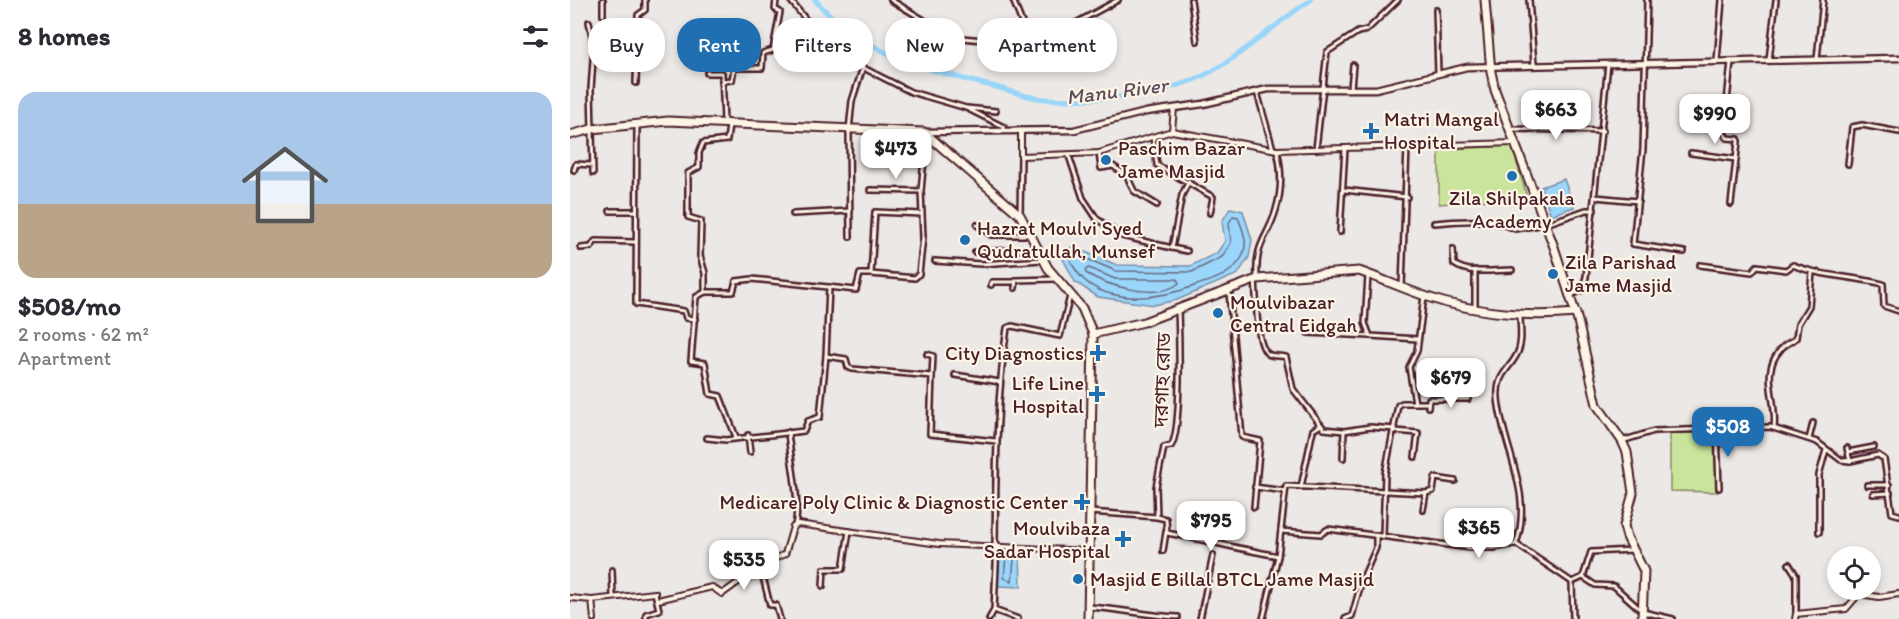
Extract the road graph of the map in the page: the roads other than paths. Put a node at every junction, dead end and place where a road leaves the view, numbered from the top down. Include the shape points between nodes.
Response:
1 (603, 0) edge
2 (645, 0) edge
3 (776, 0) edge
4 (790, 0) edge
5 (891, 0) edge
6 (1013, 0) edge
7 (1118, 0) edge
8 (1191, 0) edge
9 (1398, 0) edge
10 (1485, 0) edge
11 (1529, 0) edge
12 (1647, 0) edge
13 (1722, 0) edge
14 (1776, 0) edge
15 (1822, 0) edge
16 (1436, 10) dead end
17 (603, 15) dead end
18 (805, 18) edge
19 (1020, 18) edge
20 (1086, 18) edge
21 (977, 39) edge
22 (1197, 41) dead end
23 (1899, 58) edge
24 (1816, 59) junction
25 (1769, 60) junction
26 (1717, 61) junction
27 (1731, 61) junction
28 (1646, 62) junction
29 (1608, 63) junction
30 (1534, 64) junction
31 (1353, 65) dead end
32 (1490, 65) junction
33 (593, 72) edge
34 (861, 72) edge
35 (873, 72) edge
36 (707, 73) dead end
37 (1438, 73) junction
38 (722, 81) junction
39 (636, 83) dead end
40 (1324, 87) junction
41 (1352, 88) junction
42 (1257, 92) junction
43 (966, 108) junction
44 (1174, 108) junction
45 (996, 111) dead end
46 (637, 123) junction
47 (726, 124) junction
48 (592, 129) junction
49 (1510, 129) junction
50 (849, 130) junction
51 (1004, 131) junction
52 (1021, 131) junction
53 (1172, 131) junction
54 (1603, 131) junction
55 (1899, 132) edge
56 (926, 133) junction
57 (570, 135) edge
58 (1153, 136) junction
59 (1515, 143) junction
60 (1407, 146) junction
61 (1345, 148) junction
62 (1316, 149) junction
63 (1275, 150) junction
64 (1099, 153) junction
65 (1691, 153) dead end
66 (1021, 156) junction
67 (1070, 156) junction
68 (1736, 159) junction
69 (1848, 164) dead end
70 (592, 165) junction
71 (574, 170) dead end
72 (593, 173) dead end
73 (1189, 181) junction
74 (870, 190) dead end
75 (1344, 190) junction
76 (921, 191) junction
77 (1407, 197) junction
78 (1595, 197) junction
79 (1638, 201) junction
80 (1731, 204) dead end
81 (1157, 205) dead end
82 (1594, 210) junction
83 (610, 211) dead end
84 (636, 211) junction
85 (849, 211) junction
86 (1210, 213) dead end
87 (793, 214) dead end
88 (922, 214) junction
89 (1020, 215) junction
90 (1434, 223) dead end
91 (1546, 224) junction
92 (977, 225) dead end
93 (1340, 232) dead end
94 (1030, 235) junction
95 (850, 237) dead end
96 (635, 242) junction
97 (581, 248) dead end
98 (1172, 248) junction
99 (1037, 249) junction
100 (1453, 249) dead end
101 (1187, 251) dead end
102 (975, 252) dead end
103 (1684, 252) dead end
104 (1043, 260) junction
105 (935, 261) dead end
106 (1700, 265) dead end
107 (1475, 270) junction
108 (1512, 270) dead end
109 (1812, 273) junction
110 (871, 274) junction
111 (1368, 274) junction
112 (1056, 279) junction
113 (1256, 280) junction
114 (1015, 282) junction
115 (991, 285) dead end
116 (829, 287) junction
117 (1402, 287) junction
118 (1015, 288) dead end
119 (1229, 290) junction
120 (705, 292) junction
121 (1424, 295) junction
122 (1070, 296) junction
123 (1570, 296) junction
124 (1475, 308) junction
125 (1178, 310) junction
126 (1899, 311) edge
127 (1576, 313) junction
128 (1520, 315) junction
129 (695, 319) junction
130 (1308, 333) dead end
131 (1093, 334) junction
132 (1370, 336) junction
133 (1418, 339) junction
134 (927, 354) dead end
135 (826, 356) junction
136 (956, 375) dead end
137 (932, 376) junction
138 (1000, 382) junction
139 (1468, 399) dead end
140 (1415, 403) junction
141 (1813, 423) dead end
142 (1321, 425) junction
143 (1716, 428) junction
144 (1774, 428) junction
145 (1395, 430) junction
146 (1344, 431) junction
147 (788, 432) junction
148 (748, 435) junction
149 (736, 437) junction
150 (707, 438) dead end
151 (1809, 438) junction
152 (996, 441) junction
153 (1622, 441) junction
154 (1874, 447) dead end
155 (1826, 450) junction
156 (750, 452) dead end
157 (1415, 457) dead end
158 (1343, 458) dead end
159 (1850, 460) junction
160 (1455, 481) dead end
161 (1889, 484) junction
162 (1867, 485) dead end
163 (1301, 486) junction
164 (1255, 487) junction
165 (1719, 488) dead end
166 (1384, 489) junction
167 (1285, 491) junction
168 (1890, 492) junction
169 (1426, 493) junction
170 (1873, 494) dead end
171 (1254, 507) dead end
172 (1424, 510) dead end
173 (1089, 512) junction
174 (1899, 516) edge
175 (1157, 517) junction
176 (795, 525) junction
177 (849, 531) junction
178 (1281, 531) junction
179 (1166, 532) junction
180 (1819, 532) dead end
181 (1376, 535) junction
182 (1383, 536) junction
183 (996, 544) junction
184 (1516, 544) junction
185 (1089, 550) junction
186 (1633, 550) junction
187 (1162, 551) dead end
188 (1213, 555) dead end
189 (1278, 556) junction
190 (1789, 564) dead end
191 (612, 570) dead end
192 (762, 573) junction
193 (1583, 577) junction
194 (1572, 582) junction
195 (823, 586) dead end
196 (655, 593) joint
197 (1899, 594) edge
198 (613, 596) junction
199 (570, 598) edge
200 (592, 600) junction
201 (658, 600) junction
202 (1089, 607) junction
203 (994, 610) junction
204 (1642, 615) edge
205 (1795, 616) edge
206 (1178, 617) dead end
207 (594, 619) edge
208 (646, 619) edge
209 (780, 619) edge
210 (989, 619) edge
211 (1018, 619) edge
212 (1088, 619) edge
213 (1200, 619) edge
214 (1263, 619) edge
215 (1345, 619) edge
216 (1573, 619) edge
217 (1673, 619) edge

1 - 17 street
2 - 39 street via 645,10 638,15
3 - 38 street via 775,9 780,12 776,39 773,50 764,52 762,68 734,68 732,80
4 - 18 street
5 - 21 street via 952,37
6 - 19 street
7 - 20 street
8 - 22 street
9 - 40 street via 1367,30 1331,47 1327,52
10 - 32 highway
11 - 30 street
12 - 28 street
13 - 26 street
14 - 25 street
15 - 24 street
16 - 37 street
23 - 24 main road
24 - 25 main road
25 - 27 main road
26 - 27 main road
26 - 28 main road
27 - 68 street via 1724,133 1727,138 1738,139
28 - 29 main road
28 - 79 street
29 - 30 main road
29 - 54 street
30 - 32 main road
31 - 41 street
32 - 37 main road
32 - 49 highway
33 - 48 street
34 - 50 street via 852,101
35 - 43 street via 911,92
36 - 38 street via 721,72
37 - 41 main road via 1376,89
38 - 47 street
40 - 41 main road
40 - 42 main road
40 - 62 street
42 - 44 main road
42 - 63 street
43 - 45 street
43 - 51 street
44 - 52 main road via 1089,128
44 - 53 street
46 - 47 highway
46 - 48 highway
46 - 84 street
47 - 50 highway
47 - 120 street via 727,140 703,143 699,166 688,173 688,217 701,221
48 - 57 highway
48 - 70 street
49 - 54 street
49 - 59 highway
50 - 56 highway
50 - 85 street
51 - 52 main road
51 - 56 main road
52 - 66 street
53 - 58 street
53 - 63 street
54 - 78 street
55 - 69 street via 1853,126
56 - 76 street
56 - 89 highway
58 - 64 street
58 - 73 street via 1157,165
59 - 60 street
59 - 91 highway
60 - 61 street
60 - 77 street
61 - 62 street
61 - 75 street
62 - 63 street
63 - 113 street via 1282,175 1280,192 1276,213 1258,250
64 - 67 street
64 - 81 street via 1101,168 1113,166 1126,176 1134,191
65 - 68 street
66 - 67 street
66 - 89 street
67 - 98 street via 1083,198 1097,219 1129,238
68 - 80 street
70 - 71 street via 576,164
70 - 72 street
73 - 86 street via 1213,197
73 - 98 street via 1182,195
74 - 76 street
75 - 77 street
75 - 93 street
76 - 88 street
77 - 117 street
78 - 79 street
78 - 82 street
79 - 103 street via 1633,244
82 - 91 street
82 - 123 street via 1584,286
83 - 84 street
84 - 96 street
85 - 87 street
85 - 95 street
88 - 110 street via 875,212
88 - 110 street via 917,277
89 - 94 highway
90 - 91 street via 1473,220 1509,224 1515,229
91 - 123 highway
92 - 94 street via 991,235
94 - 99 highway
96 - 97 street via 595,241 591,247
96 - 129 street via 636,304 684,311 686,318
98 - 101 street
99 - 102 street
99 - 104 highway
100 - 107 street via 1454,264
104 - 105 street via 1002,264
104 - 112 highway
106 - 109 street via 1752,272 1757,266 1786,270 1793,266
107 - 108 street
107 - 124 street
109 - 126 street via 1849,275 1883,284 1884,306
109 - 144 street via 1809,306 1798,324 1796,338 1775,356 1768,371 1776,414
110 - 116 street via 860,274 856,290
111 - 113 highway via 1348,271
111 - 117 highway
111 - 132 street via 1365,323
112 - 114 street
112 - 122 highway
113 - 119 highway
113 - 142 street via 1257,321 1264,350 1286,357 1293,389
114 - 115 street
114 - 118 street
116 - 120 street via 752,279 736,281 733,292
116 - 135 street
117 - 121 highway
119 - 125 highway
119 - 164 street via 1242,437 1260,441
120 - 129 street via 697,294
121 - 124 highway
121 - 133 street
122 - 131 highway via 1082,308
122 - 138 street via 1060,336 1006,328
123 - 127 highway
124 - 128 highway
125 - 131 highway
125 - 175 street, দরগাহ রোড via 1180,365 1175,434 1171,446 1164,447 1156,487
127 - 128 highway
127 - 153 highway via 1597,405
128 - 184 street via 1521,343 1504,369 1498,395 1502,424 1519,479
129 - 149 street via 691,361 705,363 710,394 721,397
130 - 132 street
131 - 173 highway
132 - 133 street
133 - 140 street via 1409,367
134 - 137 street via 933,355
135 - 137 street via 846,359 852,369
135 - 147 street via 820,417 808,421 804,431
136 - 138 street
137 - 152 street via 930,434
138 - 152 street
139 - 140 street
140 - 145 street via 1399,403
141 - 151 street
142 - 146 street via 1326,430
142 - 163 street via 1314,430
143 - 144 street
143 - 153 street via 1654,431
143 - 165 street
144 - 151 street
145 - 146 street via 1370,427
145 - 157 street via 1419,434
145 - 166 street
146 - 158 street
147 - 148 street
147 - 176 street via 797,501
148 - 149 street
148 - 156 street
149 - 150 street
151 - 155 street
152 - 183 street
153 - 186 highway via 1633,493 1624,526
154 - 159 street via 1847,450
155 - 159 street via 1841,460
155 - 180 street via 1820,475
159 - 161 street via 1882,456
160 - 169 street via 1435,478 1433,491
161 - 162 street
161 - 168 street
163 - 166 street
163 - 167 street via 1287,486
164 - 167 street
164 - 171 street
166 - 169 street
166 - 182 street
167 - 178 street
168 - 170 street
168 - 174 street via 1892,513
169 - 172 street
173 - 175 street
173 - 185 highway
175 - 179 street via 1166,519
176 - 177 street
176 - 192 street via 785,554 766,562
177 - 183 street via 939,544
177 - 195 street via 843,569 824,569
178 - 181 street via 1321,534 1328,529
178 - 189 street
179 - 187 street
179 - 189 street
181 - 182 street
181 - 215 street via 1375,550 1352,616
182 - 184 street via 1494,548
183 - 185 street
183 - 203 street
184 - 194 street
185 - 202 highway
186 - 193 street via 1591,552
186 - 204 highway via 1644,571
188 - 213 street
189 - 214 street
190 - 205 street via 1796,575
191 - 198 street
192 - 201 street via 740,581 722,594 712,587
192 - 209 street via 770,605 776,605
193 - 194 street
193 - 204 street via 1595,585 1614,586
194 - 216 street
196 - 198 street
196 - 201 street
197 - 205 street via 1858,594 1846,609
198 - 200 street
199 - 200 street
200 - 207 street
201 - 208 street via 659,611 646,614
202 - 206 street
202 - 212 highway
203 - 210 street
203 - 211 street
204 - 217 street

